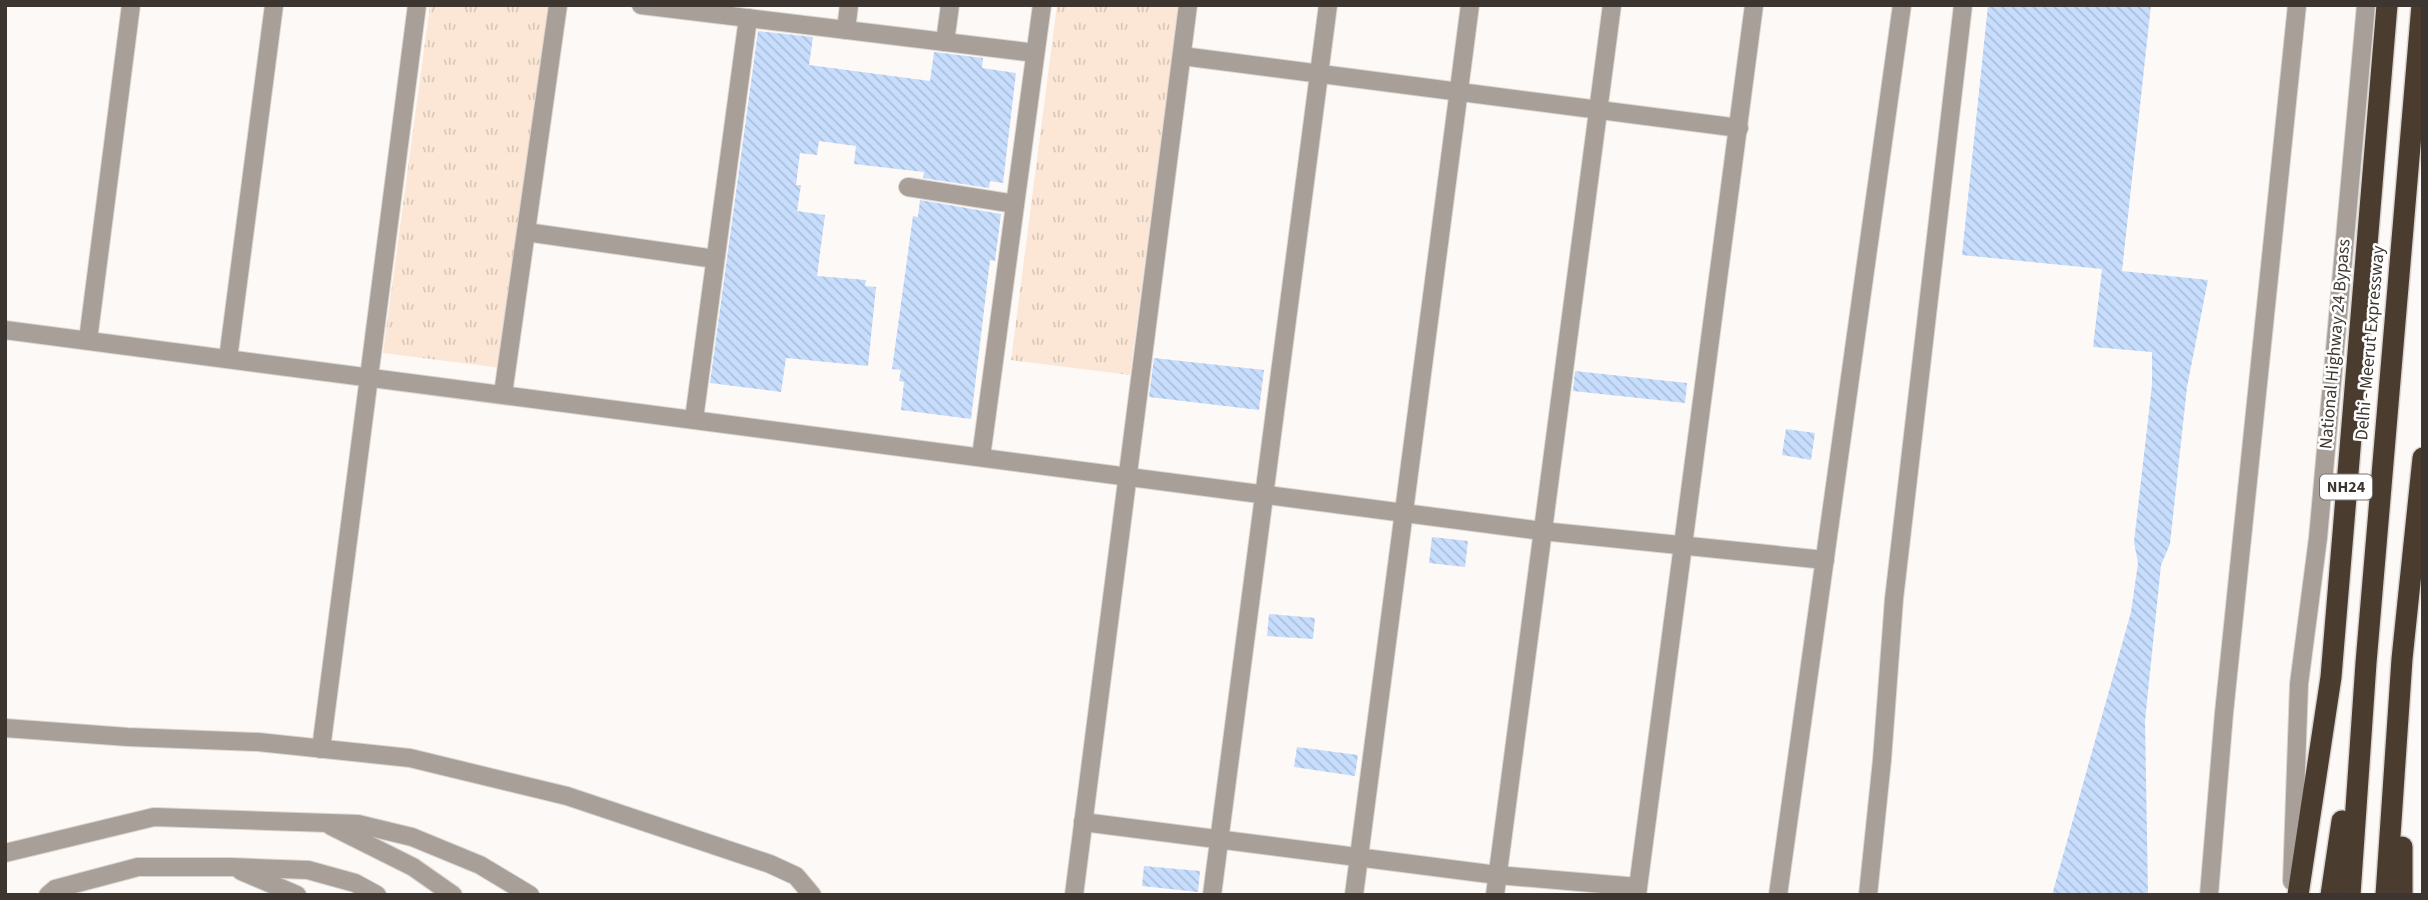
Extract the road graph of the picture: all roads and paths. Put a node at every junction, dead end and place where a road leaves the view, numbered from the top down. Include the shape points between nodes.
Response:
1 (131, 5) edge
2 (274, 5) edge
3 (416, 5) edge
4 (558, 5) edge
5 (641, 5) edge
6 (849, 5) edge
7 (950, 5) edge
8 (1042, 5) edge
9 (1188, 5) edge
10 (1328, 5) edge
11 (1470, 5) edge
12 (1612, 5) edge
13 (1754, 5) edge
14 (1902, 5) edge
15 (1963, 5) edge
16 (2297, 5) edge
17 (2366, 5) edge
18 (2387, 5) edge
19 (2422, 5) edge
20 (748, 18) junction
21 (846, 30) junction
22 (945, 42) junction
23 (1035, 52) junction
24 (1182, 56) junction
25 (1319, 74) junction
26 (1458, 92) junction
27 (1598, 109) junction
28 (1739, 128) junction
29 (908, 187) dead end
30 (1015, 204) junction
31 (526, 232) junction
32 (715, 259) junction
33 (5, 330) edge
34 (88, 340) junction
35 (229, 359) junction
36 (368, 377) junction
37 (503, 394) junction
38 (694, 419) junction
39 (981, 457) junction
40 (2423, 458) edge
41 (1128, 477) junction
42 (1264, 494) junction
43 (1404, 513) junction
44 (1542, 531) junction
45 (1683, 547) junction
46 (1825, 560) junction
47 (2402, 659) junction
48 (2366, 663) junction
49 (5, 728) edge
50 (321, 749) junction
51 (324, 822) junction
52 (1083, 822) junction
53 (1219, 839) junction
54 (5, 853) edge
55 (1359, 857) junction
56 (231, 867) junction
57 (1497, 875) junction
58 (1637, 891) edge
59 (48, 895) edge
60 (297, 895) edge
61 (377, 895) edge
62 (453, 895) edge
63 (530, 895) edge
64 (811, 895) edge
65 (1074, 895) edge
66 (1212, 895) edge
67 (1354, 895) edge
68 (1494, 895) edge
69 (1778, 895) edge
70 (1868, 895) edge
71 (2209, 895) edge
72 (2292, 895) edge
73 (2298, 895) edge
74 (2331, 895) edge
75 (2350, 895) edge
76 (2386, 895) edge
77 (2402, 895) edge

1 - 34 street
2 - 35 street
3 - 36 street
4 - 31 street
5 - 20 street
6 - 21 street
7 - 22 street
8 - 23 street
9 - 24 street
10 - 25 street
11 - 26 street
12 - 27 street
13 - 28 street
14 - 46 street
15 - 70 street via 1894,599
16 - 71 street
17 - 72 street via 2318,538 2299,684
18 - 73 highway, National Highway 24 Bypass / NH24 via 2331,677
19 - 48 highway, Delhi - Meerut Expressway
20 - 21 street
20 - 32 street
21 - 22 street
22 - 23 street
23 - 30 street
24 - 25 street
24 - 41 street
25 - 26 street
25 - 42 street
26 - 27 street
26 - 43 street
27 - 28 street
27 - 44 street
28 - 45 street
29 - 30 street
30 - 39 street
31 - 32 street
31 - 37 street
32 - 38 street
33 - 34 street
34 - 35 street
35 - 36 street
36 - 37 street
36 - 50 street
37 - 38 street
38 - 39 street
39 - 41 street
40 - 47 highway
41 - 42 street
41 - 52 street
42 - 43 street
42 - 53 street
43 - 44 street
43 - 55 street
44 - 45 street
44 - 57 street
45 - 46 street
45 - 58 street
46 - 69 street
47 - 76 highway
47 - 77 highway
48 - 74 highway
48 - 75 highway, Delhi - Meerut Expressway
49 - 50 street
50 - 64 street via 410,758 567,796 770,864 796,876
51 - 54 street via 154,817
51 - 62 street via 413,867
51 - 63 street via 358,824 412,837 480,865
52 - 53 street
52 - 65 street
53 - 55 street
53 - 66 street
55 - 57 street
55 - 67 street
56 - 59 street via 138,867 55,889
56 - 60 street
56 - 61 street via 308,870 355,883
57 - 58 street
57 - 68 street

